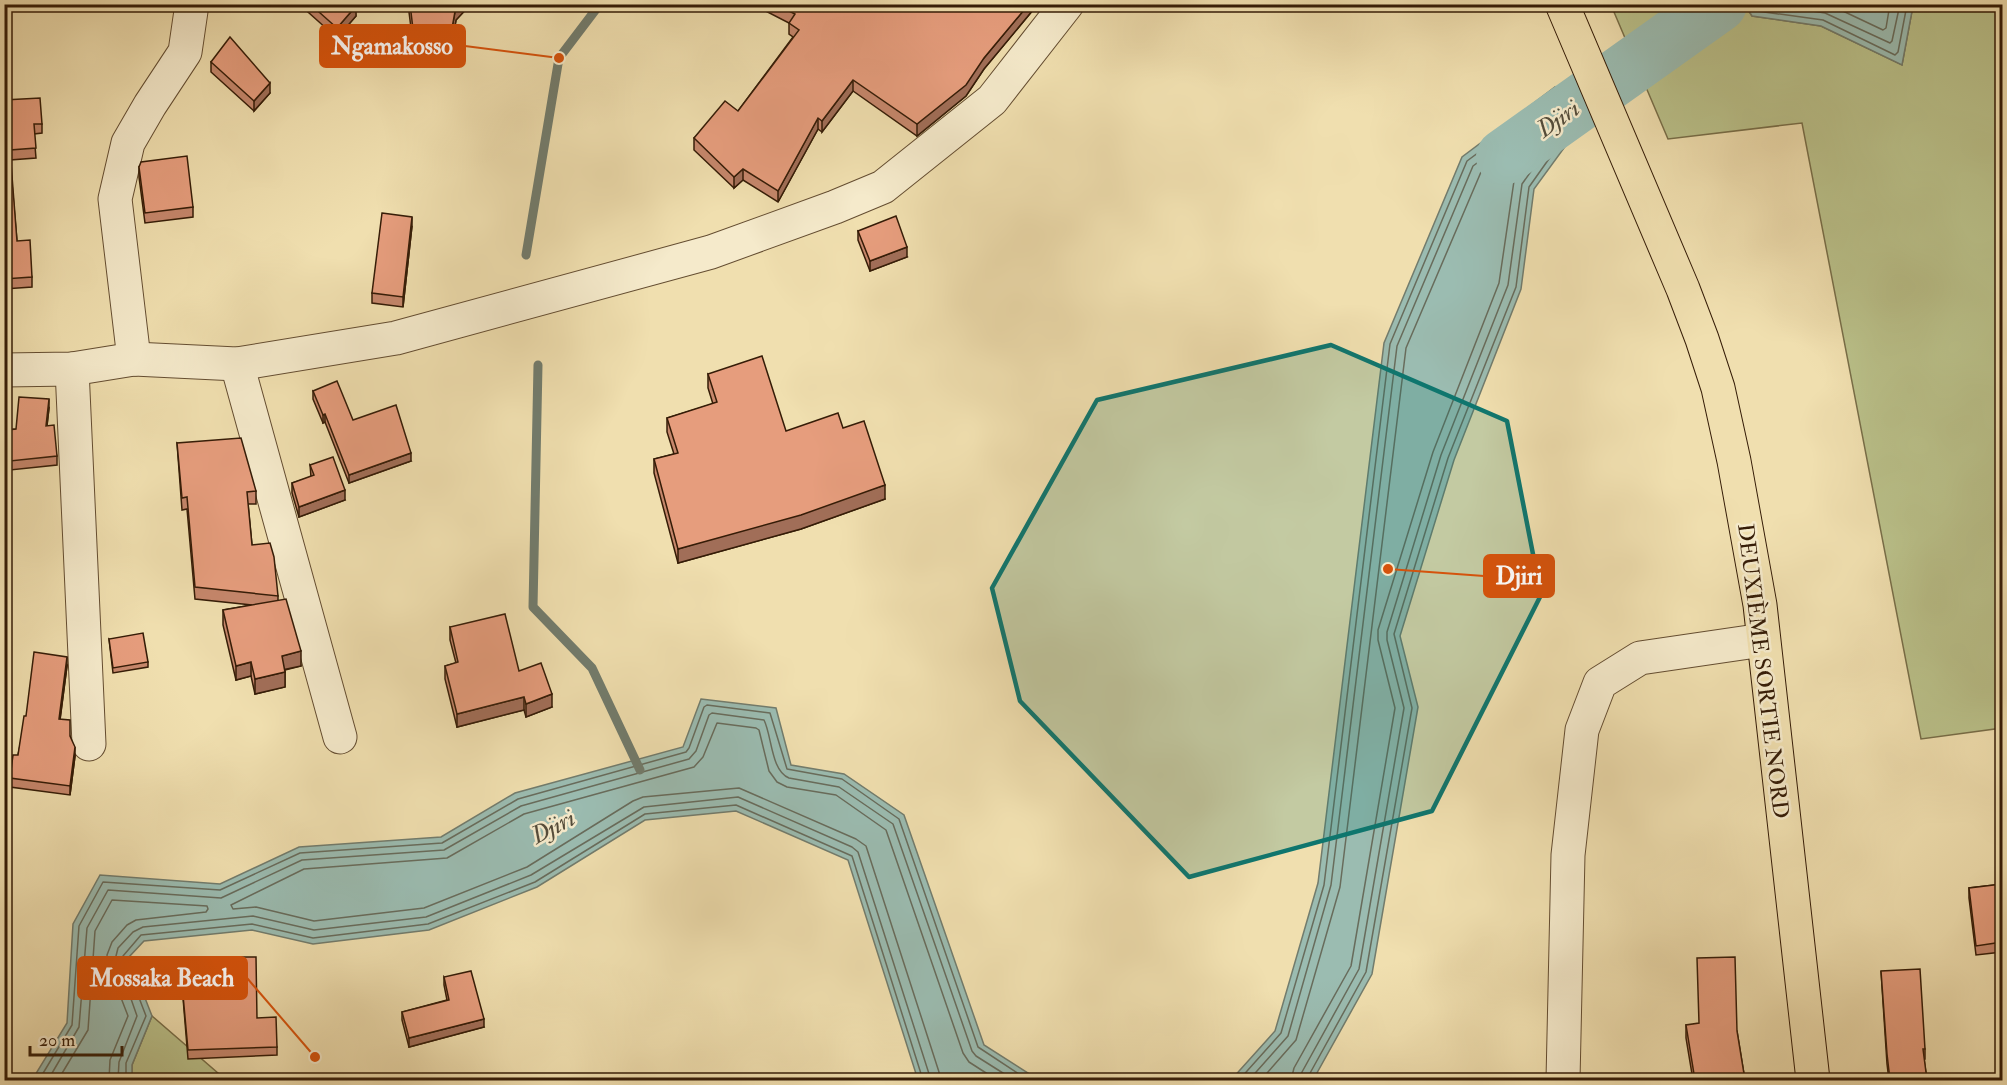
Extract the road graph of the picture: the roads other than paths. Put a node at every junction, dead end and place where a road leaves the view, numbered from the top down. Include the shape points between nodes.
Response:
1 (192, 4) edge
2 (1067, 4) edge
3 (1562, 4) edge
4 (134, 359) junction
5 (237, 364) junction
6 (72, 369) junction
7 (4, 370) edge
8 (1763, 640) junction
9 (340, 737) dead end
10 (89, 744) dead end
11 (1563, 1080) edge
12 (1813, 1080) edge

1 - 4 street via 185,52 129,143 115,199
2 - 5 street via 992,100 883,187 711,252 540,300 396,338
3 - 8 main road, DEUXIÈME SORTIE NORD via 1702,339 1718,388 1760,605
4 - 5 street
4 - 6 street
5 - 9 street
6 - 7 street
6 - 10 street
8 - 11 street via 1640,658 1600,683 1582,730 1568,855
8 - 12 main road, DEUXIÈME SORTIE NORD

